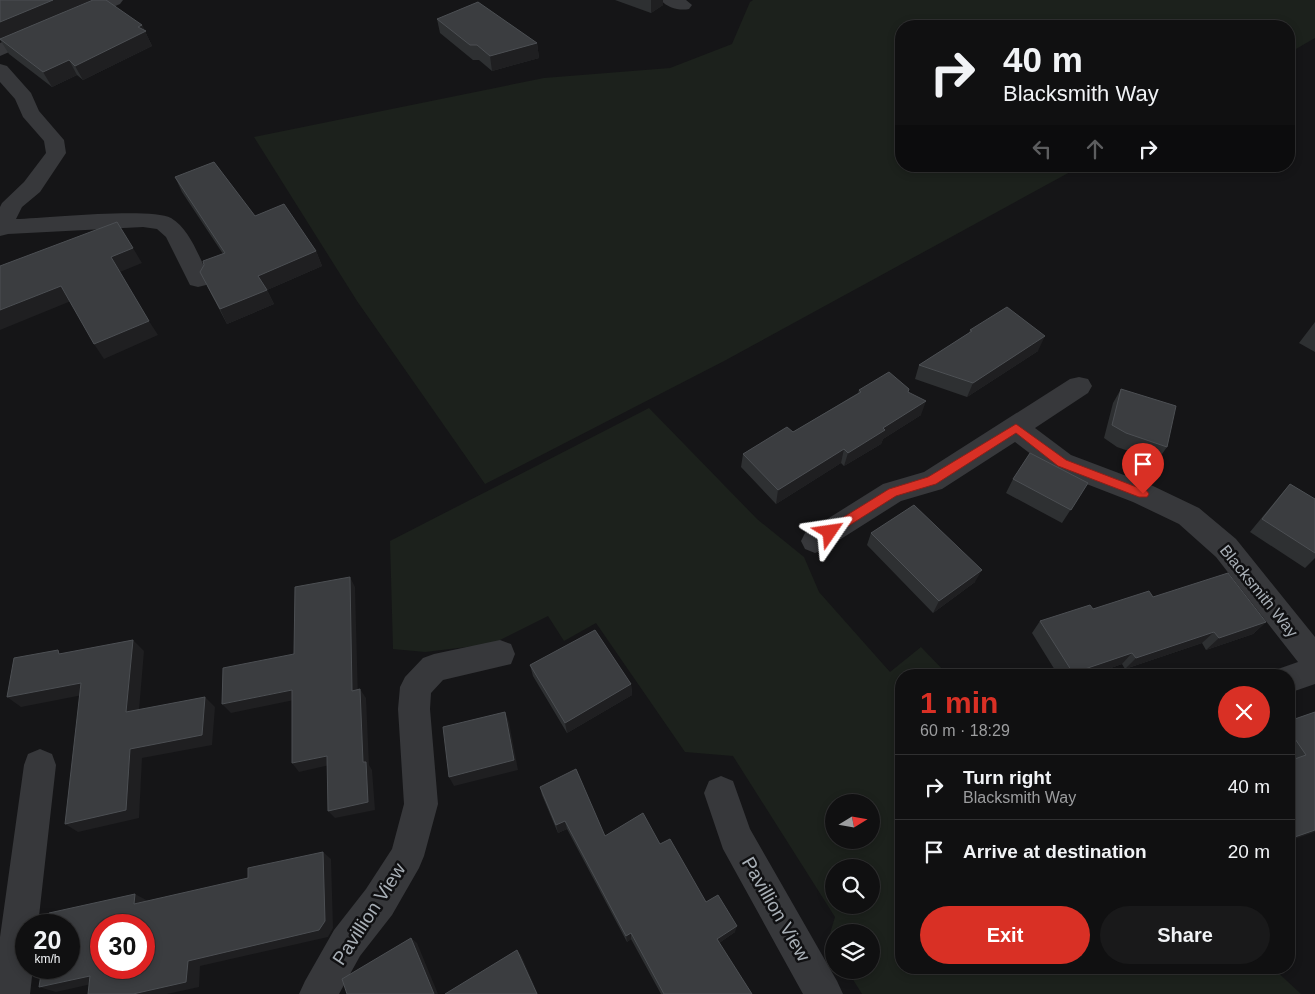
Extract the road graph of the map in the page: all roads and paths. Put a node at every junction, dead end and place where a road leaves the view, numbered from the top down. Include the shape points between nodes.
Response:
1 (114, 0) edge
2 (0, 50) edge
3 (0, 70) edge
4 (1, 228) edge
5 (198, 280) edge
6 (1079, 386) dead end
7 (1016, 428) junction
8 (815, 541) dead end
9 (500, 654) dead end
10 (1315, 660) edge
11 (1315, 670) edge
12 (1295, 677) edge
13 (40, 766) dead end
14 (721, 793) dead end
15 (12, 885) edge
16 (11, 994) edge
17 (318, 994) edge
18 (824, 994) edge

1 - 2 street
3 - 4 street via 24,97 30,112 54,140 56,153 32,187 13,203
4 - 5 street via 143,220 162,223 175,233
6 - 7 street
7 - 8 street via 932,481 893,492
7 - 10 street, Blacksmith Way via 1062,463 1143,494 1189,516 1226,548
9 - 17 street, Pavillion View via 434,668 416,687 414,709 421,804 407,856 379,902 347,943
11 - 12 street
13 - 15 street
14 - 18 street, Pavillion View via 735,837
15 - 16 street

